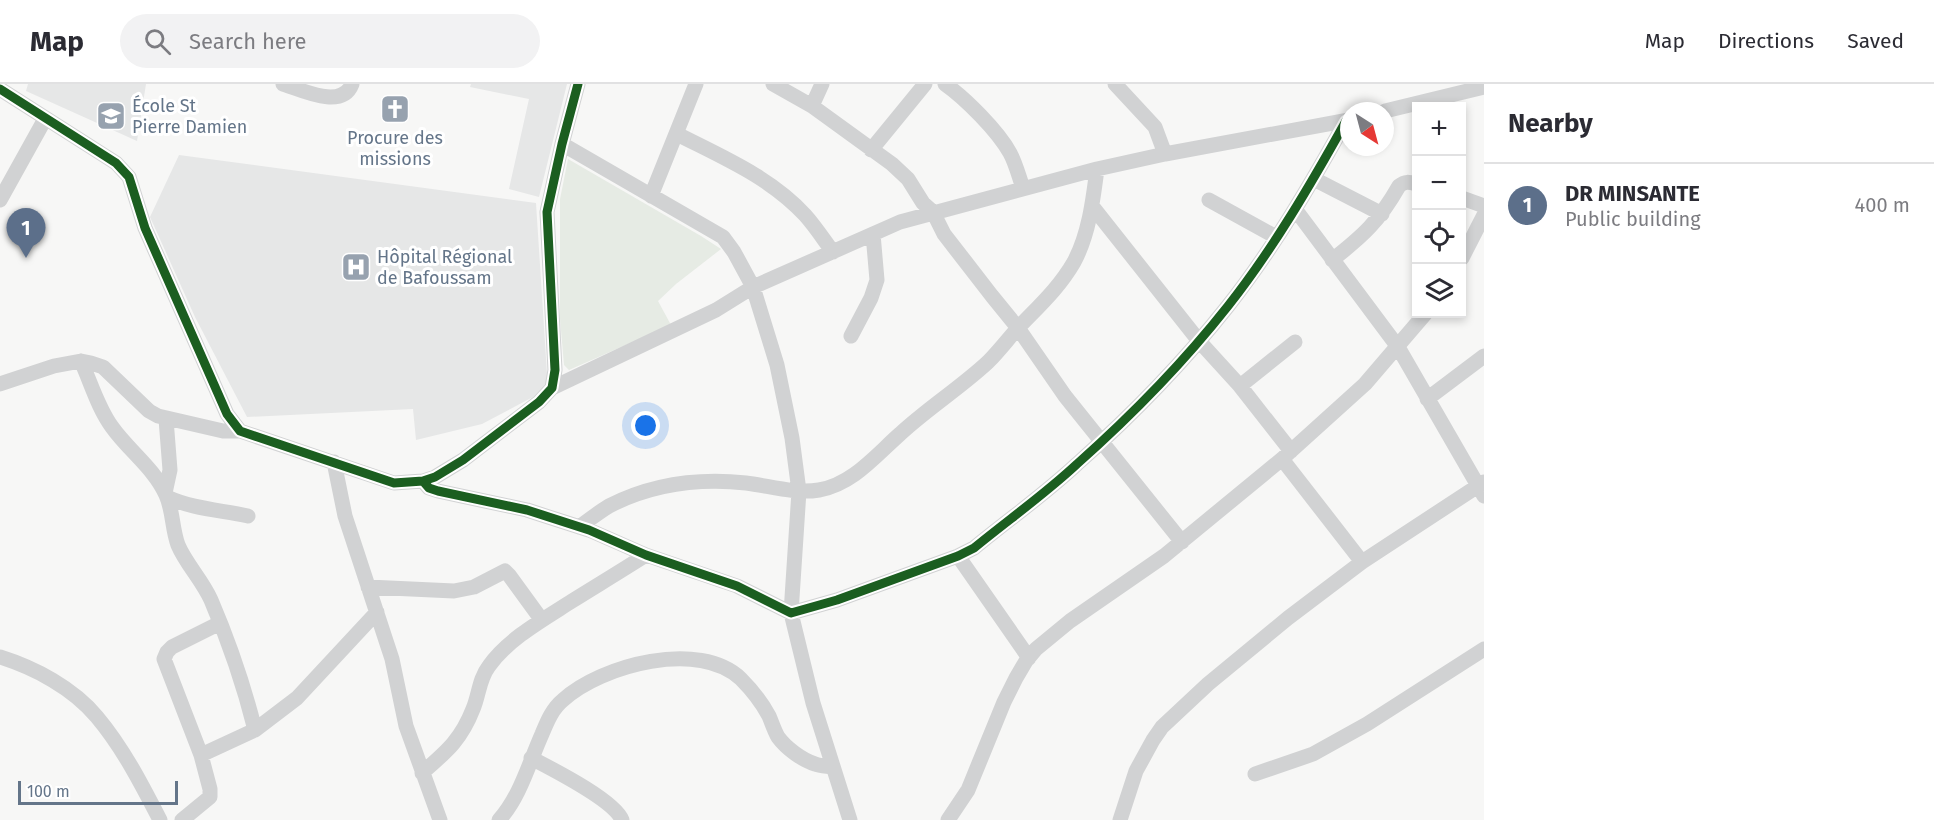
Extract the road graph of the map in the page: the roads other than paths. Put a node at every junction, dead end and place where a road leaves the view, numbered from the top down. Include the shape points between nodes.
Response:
1 (283, 84) edge
2 (352, 84) edge
3 (578, 84) edge
4 (696, 84) edge
5 (773, 84) edge
6 (822, 84) edge
7 (925, 84) edge
8 (945, 84) edge
9 (1115, 84) edge
10 (1484, 87) edge
11 (0, 88) edge
12 (812, 106) junction
13 (1394, 109) edge
14 (45, 119) junction
15 (1340, 121) edge
16 (1340, 133) edge
17 (677, 134) junction
18 (562, 144) junction
19 (871, 150) junction
20 (1165, 154) junction
21 (1097, 169) junction
22 (1314, 179) junction
23 (1412, 183) edge
24 (1023, 189) junction
25 (651, 196) junction
26 (0, 200) edge
27 (1209, 200) dead end
28 (1466, 200) edge
29 (1092, 206) junction
30 (1484, 206) edge
31 (1295, 209) junction
32 (933, 212) junction
33 (1382, 214) junction
34 (1484, 215) edge
35 (873, 234) junction
36 (1276, 237) junction
37 (1466, 249) edge
38 (833, 252) junction
39 (1332, 260) junction
40 (753, 287) junction
41 (1422, 318) edge
42 (1018, 328) junction
43 (851, 336) dead end
44 (1199, 341) junction
45 (1294, 342) dead end
46 (1398, 347) junction
47 (1484, 356) edge
48 (81, 361) junction
49 (0, 384) edge
50 (1240, 386) junction
51 (552, 388) junction
52 (1427, 399) junction
53 (166, 419) junction
54 (240, 431) junction
55 (1101, 442) junction
56 (1287, 455) junction
57 (334, 462) junction
58 (423, 481) junction
59 (1482, 488) edge
60 (799, 491) junction
61 (166, 495) junction
62 (248, 516) dead end
63 (579, 527) junction
64 (1182, 542) junction
65 (646, 555) junction
66 (958, 556) junction
67 (1362, 562) junction
68 (368, 588) junction
69 (377, 612) junction
70 (791, 613) junction
71 (542, 619) junction
72 (220, 623) junction
73 (1484, 649) edge
74 (0, 657) edge
75 (1029, 658) junction
76 (255, 730) junction
77 (201, 755) junction
78 (531, 758) junction
79 (833, 767) junction
80 (422, 773) junction
81 (1255, 774) dead end
82 (160, 820) edge
83 (182, 820) edge
84 (440, 820) edge
85 (499, 820) edge
86 (622, 820) edge
87 (850, 820) edge
88 (948, 820) edge
89 (1120, 820) edge

1 - 2 street via 332,99 341,97
3 - 18 street
4 - 17 street
5 - 12 street
6 - 12 street
7 - 19 street
8 - 24 street via 1005,144
9 - 20 street via 1155,127
10 - 13 street
11 - 14 street
12 - 19 street
14 - 26 street
14 - 54 street via 116,163 129,177 149,238 227,414
15 - 20 street
16 - 22 street
17 - 25 street
17 - 38 street via 782,193 806,216
18 - 25 street
18 - 51 street via 547,212 555,370
19 - 32 street via 908,179
20 - 21 street
21 - 24 street
21 - 29 street
22 - 31 street
22 - 33 street
23 - 33 street via 1400,186
24 - 32 street
25 - 40 street via 727,240
27 - 36 street
28 - 30 street
29 - 42 street via 1080,249 1070,268 1050,296
29 - 44 street
31 - 36 street
31 - 39 street
32 - 35 street
32 - 42 street via 944,234
33 - 39 street
34 - 37 street
35 - 38 street
35 - 43 street via 877,280
36 - 44 street
38 - 40 street
39 - 46 street
40 - 51 street via 716,310
40 - 60 street via 777,365
41 - 46 street
42 - 55 street
42 - 60 street via 990,360 854,475 819,490
44 - 50 street
44 - 55 street
45 - 50 street
46 - 52 street
46 - 56 street via 1365,384
47 - 52 street
48 - 49 street
48 - 53 street via 103,367 150,411
48 - 61 street via 112,426
50 - 56 street
51 - 58 street via 464,460
52 - 59 street
53 - 54 street
53 - 61 street via 170,470
54 - 57 street
55 - 64 street
55 - 66 street via 974,548
56 - 64 street
56 - 67 street
57 - 58 street via 394,483
57 - 68 street via 345,516
58 - 63 street via 438,491 528,510
59 - 67 street
60 - 63 street via 708,481 669,485 607,507
60 - 70 street
61 - 62 street via 189,506
61 - 72 street via 179,546 202,582
63 - 65 street
64 - 75 street via 1064,626
65 - 70 street via 737,586
65 - 71 street
66 - 70 street
66 - 75 street
67 - 89 street via 1288,618 1162,726 1136,771
68 - 69 street
68 - 71 street via 454,591 474,587 505,571
69 - 76 street via 297,698
69 - 80 street
70 - 79 street
71 - 80 street via 489,666 461,735
72 - 76 street
72 - 77 street via 172,647 164,659
73 - 81 street via 1313,754
74 - 82 street via 45,676 97,716
75 - 88 street via 1004,702 968,790
76 - 77 street
77 - 83 street via 210,797
78 - 79 street via 550,714 577,689 624,667 683,660 733,672 764,706 785,744 816,765
78 - 85 street via 519,790
78 - 86 street via 597,796
79 - 87 street
80 - 84 street

